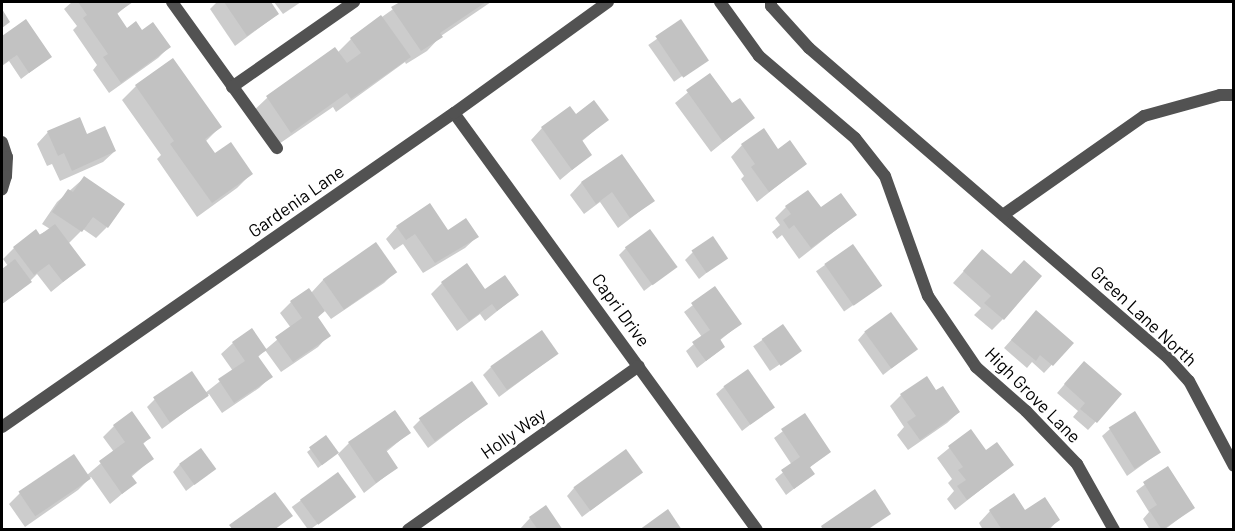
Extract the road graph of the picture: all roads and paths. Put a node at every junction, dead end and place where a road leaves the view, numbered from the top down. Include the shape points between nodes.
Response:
1 (172, 2) edge
2 (354, 2) edge
3 (608, 2) edge
4 (720, 2) edge
5 (771, 2) edge
6 (232, 87) junction
7 (1233, 95) edge
8 (454, 113) junction
9 (2, 142) edge
10 (277, 148) dead end
11 (2, 189) edge
12 (1003, 215) junction
13 (639, 366) junction
14 (2, 427) edge
15 (1233, 466) edge
16 (408, 530) edge
17 (756, 530) edge
18 (1114, 530) edge

1 - 6 street
2 - 6 street
3 - 8 street, Gardenia Lane
4 - 18 street, High Grove Lane via 759,56 855,138 885,176 928,296 976,367 1077,464
5 - 12 street, Green Lane North via 809,48
6 - 10 street
7 - 12 street via 1144,116
8 - 13 street, Capri Drive
8 - 14 street, Gardenia Lane
9 - 11 street via 7,157
12 - 15 street, Green Lane North via 1168,358 1189,381
13 - 16 street, Holly Way
13 - 17 street, Capri Drive

